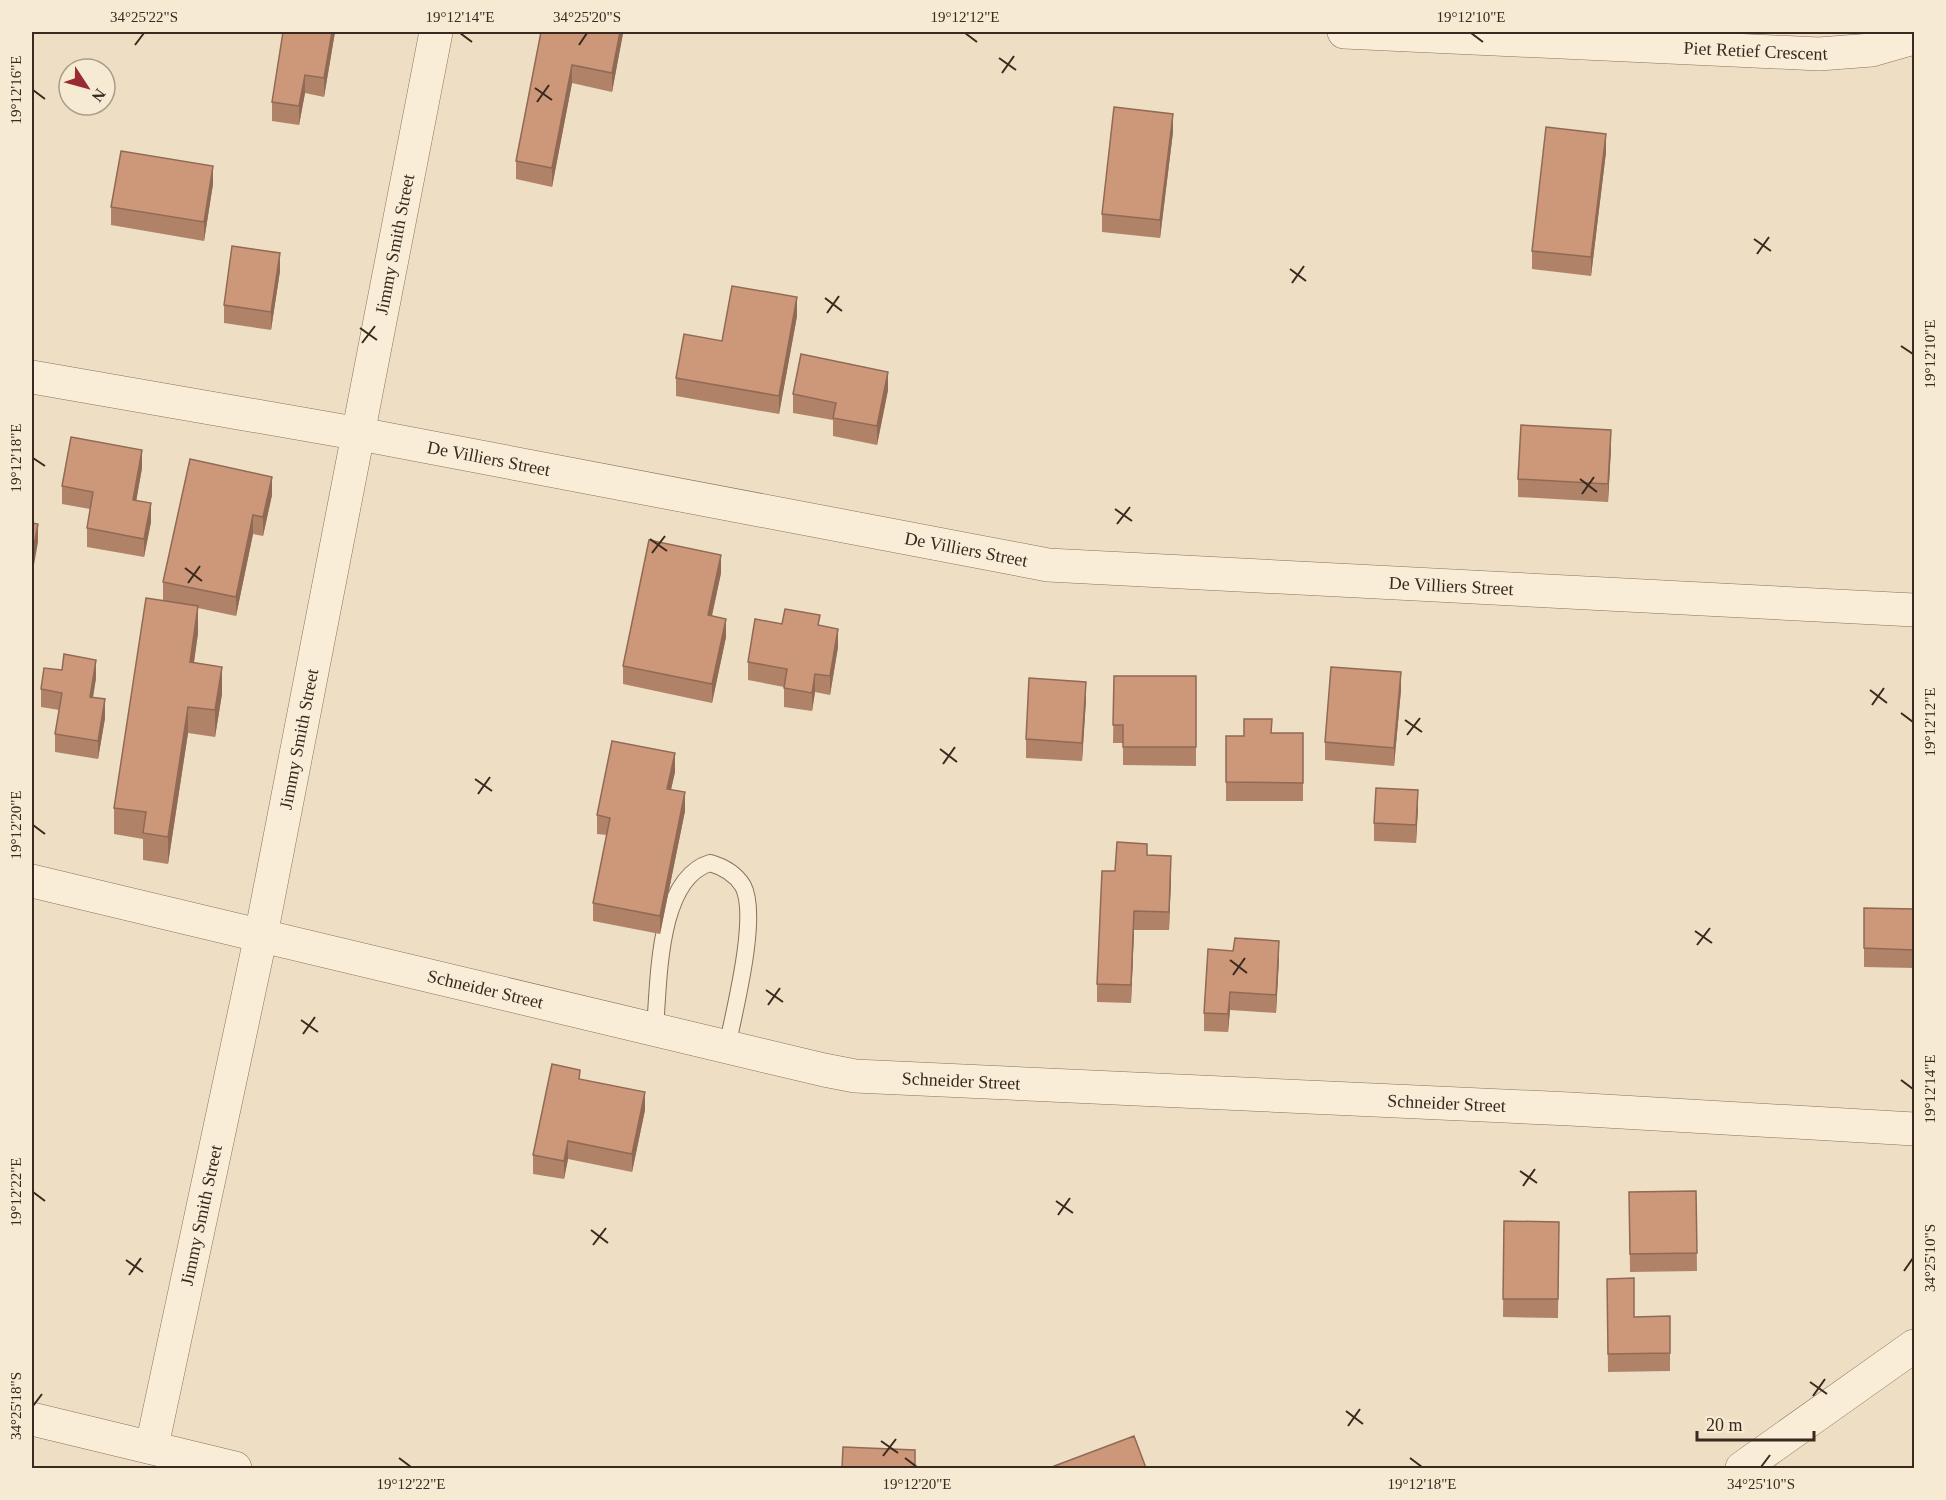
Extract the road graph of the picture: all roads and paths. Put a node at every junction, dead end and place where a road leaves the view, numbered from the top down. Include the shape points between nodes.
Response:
1 (436, 32) edge
2 (1344, 32) edge
3 (1914, 38) edge
4 (32, 377) edge
5 (360, 434) junction
6 (1914, 610) edge
7 (32, 881) edge
8 (261, 935) junction
9 (655, 1028) junction
10 (727, 1047) junction
11 (1914, 1129) edge
12 (1914, 1346) edge
13 (32, 1419) edge
14 (152, 1446) junction
15 (235, 1468) edge
16 (1742, 1468) edge

1 - 5 street, Jimmy Smith Street
2 - 3 street, Piet Retief Crescent via 1819,54 1872,50
4 - 5 street, De Villiers Street
5 - 6 street, De Villiers Street via 1048,565
5 - 8 street, Jimmy Smith Street
7 - 8 street, Schneider Street
8 - 9 street, Schneider Street
8 - 14 street, Jimmy Smith Street
9 - 10 street, Schneider Street
9 - 10 lane via 663,939 675,898 692,873 710,863 733,874 748,902 743,967
10 - 11 street, Schneider Street via 824,1071 881,1078 1570,1109
12 - 16 street
13 - 14 street
14 - 15 street

